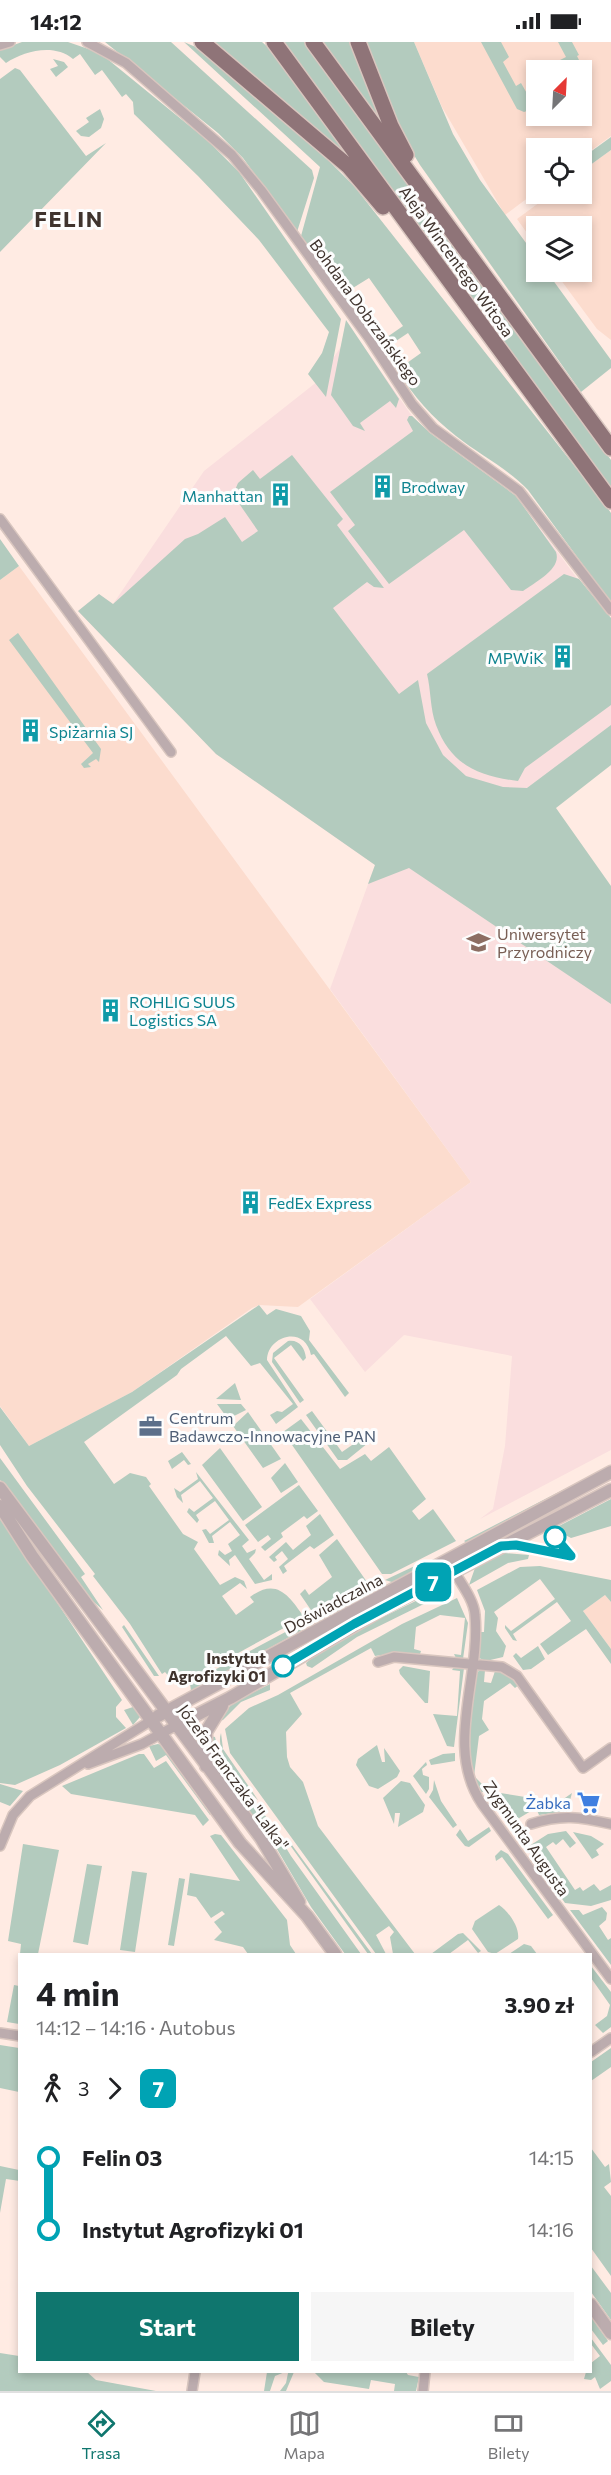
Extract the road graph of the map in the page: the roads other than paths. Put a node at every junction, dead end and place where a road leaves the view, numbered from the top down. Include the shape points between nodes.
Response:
1 (10, 42) edge
2 (87, 42) edge
3 (202, 42) edge
4 (274, 42) edge
5 (313, 42) edge
6 (358, 42) edge
7 (0, 45) edge
8 (426, 195) junction
9 (470, 310) junction
10 (611, 448) edge
11 (611, 501) edge
12 (0, 519) edge
13 (611, 610) edge
14 (171, 752) dead end
15 (611, 1473) edge
16 (0, 1488) edge
17 (611, 1490) edge
18 (0, 1506) edge
19 (451, 1566) junction
20 (386, 1601) junction
21 (378, 1662) dead end
22 (472, 1664) junction
23 (230, 1698) junction
24 (165, 1712) junction
25 (152, 1720) junction
26 (175, 1726) junction
27 (162, 1734) junction
28 (611, 1748) edge
29 (206, 1766) junction
30 (75, 1769) junction
31 (531, 1824) dead end
32 (611, 1824) edge
33 (0, 1846) edge
34 (307, 1916) junction
35 (334, 1953) edge
36 (592, 1953) edge
37 (592, 1953) edge
38 (611, 1979) edge
39 (0, 2033) edge
40 (18, 2036) edge
41 (611, 2038) edge
42 (592, 2051) edge
43 (592, 2306) edge
44 (611, 2333) edge
45 (195, 2373) edge
46 (425, 2373) edge
47 (192, 2391) edge
48 (423, 2391) edge

1 - 7 street
2 - 13 street, Bohdana Dobrzańskiego via 126,63 232,155 369,338 412,404 433,428 519,491
3 - 9 main road via 348,166 436,277
4 - 9 main road, Aleja Wincentego Witosa
5 - 8 main road, Aleja Wincentego Witosa
6 - 8 main road via 391,126
8 - 10 main road, Aleja Wincentego Witosa
9 - 11 main road, Aleja Wincentego Witosa
12 - 14 street
15 - 19 street, Doświadczalna
16 - 24 street, Józefa Franczaka "Lalka"
17 - 19 street, Doświadczalna
18 - 25 street, Józefa Franczaka "Lalka"
19 - 20 street, Doświadczalna
19 - 22 street, Zygmunta Augusta via 476,1615
20 - 23 street, Doświadczalna
20 - 24 street, Doświadczalna
21 - 22 street via 394,1657
22 - 28 street via 502,1667 517,1676 584,1768
22 - 37 street, Zygmunta Augusta via 464,1752 474,1793
23 - 26 street, Doświadczalna
23 - 29 street via 206,1732
24 - 25 street, Doświadczalna
24 - 26 street, Józefa Franczaka "Lalka"
25 - 26 street
25 - 27 street, Józefa Franczaka "Lalka"
25 - 30 street
26 - 27 street
26 - 29 street, Józefa Franczaka "Lalka"
27 - 30 street
27 - 34 street, Józefa Franczaka "Lalka" via 240,1843
29 - 34 street, Józefa Franczaka "Lalka" via 261,1838
30 - 33 street via 20,1804
31 - 32 street via 554,1817
34 - 35 street, Józefa Franczaka "Lalka"
36 - 38 street, Zygmunta Augusta
39 - 40 street
41 - 42 street
43 - 44 street
45 - 47 street
46 - 48 street

